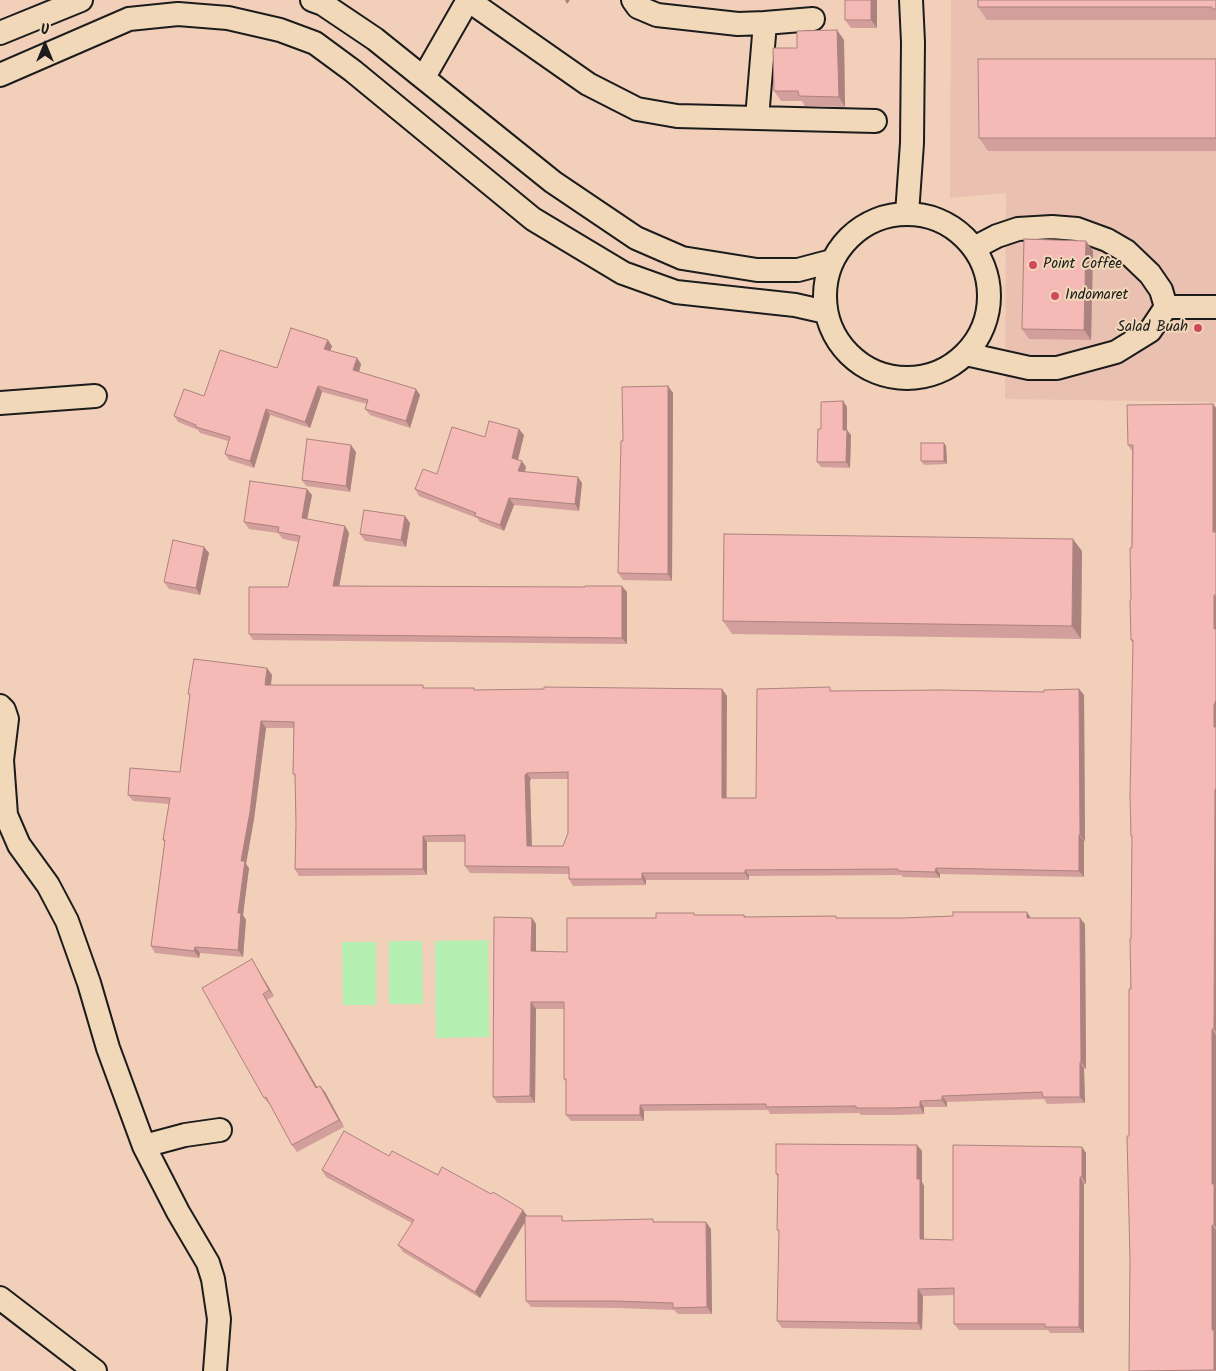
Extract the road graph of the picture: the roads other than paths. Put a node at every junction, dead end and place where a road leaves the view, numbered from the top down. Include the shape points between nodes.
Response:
1 (81, 0) edge
2 (312, 0) edge
3 (633, 0) edge
4 (911, 0) edge
5 (813, 19) dead end
6 (764, 23) junction
7 (0, 33) edge
8 (0, 75) edge
9 (424, 77) junction
10 (757, 118) junction
11 (875, 121) dead end
12 (907, 214) junction
13 (974, 248) junction
14 (832, 261) junction
15 (1166, 307) junction
16 (1216, 307) edge
17 (826, 312) junction
18 (966, 354) junction
19 (96, 396) dead end
20 (0, 403) edge
21 (0, 706) edge
22 (220, 1130) dead end
23 (144, 1146) junction
24 (0, 1298) edge
25 (95, 1371) edge
26 (215, 1371) edge

1 - 7 street
2 - 9 street via 374,39
3 - 6 street via 638,7 657,16 738,24
4 - 12 street via 912,143
5 - 6 street
6 - 10 street
8 - 17 street via 129,19 178,14 228,18 280,30 315,43 533,219 623,273 676,292 786,304
9 - 10 street via 468,0 588,84 637,109 677,116
9 - 14 street via 553,182 636,238 682,258 757,270 798,270
10 - 11 street
12 - 13 street via 945,223
12 - 14 street via 884,217 863,226 845,242
13 - 15 street via 1018,229 1052,226 1077,229 1126,251 1150,274 1161,290
13 - 18 street via 985,268 990,291 988,314 980,335
14 - 17 street via 825,286
15 - 16 street
15 - 18 street via 1150,331 1116,352 1057,368 1029,368
17 - 18 street via 834,334 847,353 866,367 887,376 910,378 930,375
19 - 20 street
21 - 23 street via 7,719 2,760 6,815 19,845 48,885 67,921
22 - 23 street
23 - 26 street via 208,1263 219,1319
24 - 25 street

